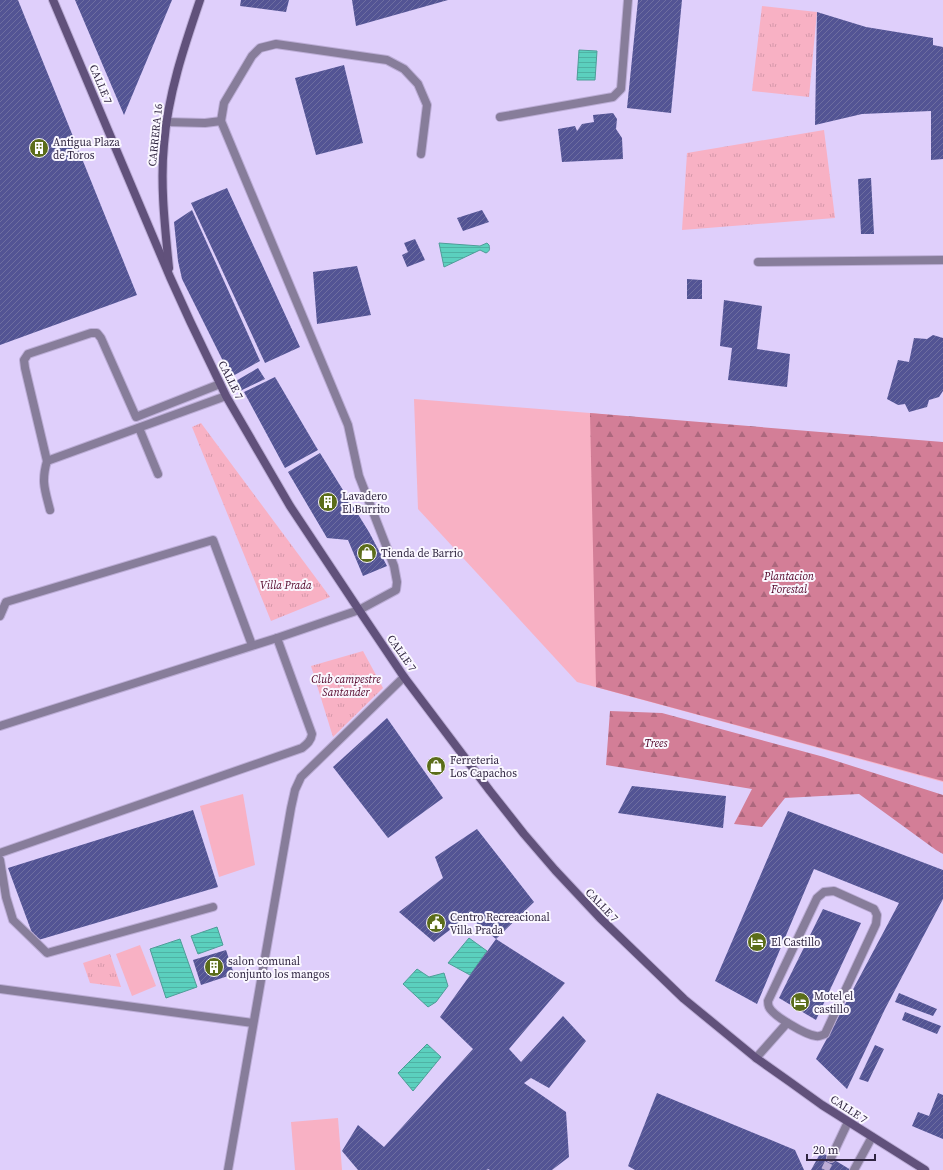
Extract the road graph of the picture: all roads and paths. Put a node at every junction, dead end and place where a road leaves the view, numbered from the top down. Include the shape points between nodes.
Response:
1 (53, 0) edge
2 (200, 0) edge
3 (628, 0) edge
4 (500, 117) dead end
5 (221, 121) junction
6 (166, 122) junction
7 (421, 154) dead end
8 (943, 260) edge
9 (758, 262) dead end
10 (170, 277) junction
11 (220, 384) junction
12 (226, 396) junction
13 (139, 428) junction
14 (47, 461) junction
15 (158, 474) dead end
16 (50, 510) dead end
17 (359, 610) junction
18 (0, 616) edge
19 (277, 638) junction
20 (252, 645) junction
21 (404, 677) junction
22 (0, 726) edge
23 (0, 853) edge
24 (0, 860) edge
25 (3, 897) edge
26 (213, 907) dead end
27 (0, 989) edge
28 (253, 1023) junction
29 (787, 1023) junction
30 (756, 1058) junction
31 (848, 1122) junction
32 (872, 1137) junction
33 (831, 1158) tunnel mouth
34 (228, 1170) edge
35 (854, 1170) edge
36 (924, 1170) edge

1 - 10 street, CALLE 7
2 - 6 street, CARRERA 16 via 177,72
3 - 4 street via 621,89 613,97
5 - 6 street
5 - 7 street via 224,103 252,56 260,48 276,44 387,60 404,69 418,84 427,105
5 - 17 street via 348,424 359,476 394,566 396,590
6 - 10 street, CARRERA 16 via 162,196
8 - 9 street
10 - 11 street, CALLE 7
11 - 12 street, CALLE 7
11 - 14 street via 136,417 97,333 90,333 28,354 24,360 25,368
12 - 13 street
12 - 17 street, CALLE 7 via 290,506
13 - 14 street
13 - 15 street
14 - 16 street via 44,484
17 - 19 street
17 - 21 street, CALLE 7
18 - 20 street via 6,602 213,540
19 - 20 street
19 - 23 street via 312,734 312,738 302,748
20 - 22 street
21 - 28 street via 301,777 295,790
21 - 30 street, CALLE 7 via 524,834 578,895 684,999
24 - 25 street
25 - 26 street via 13,920 47,953
27 - 28 street
28 - 34 street
29 - 29 street via 815,1036 825,1034 876,924 877,915 874,909 834,891 824,892 817,898 768,1000 770,1009
29 - 30 street
30 - 31 street, CALLE 7
31 - 32 street, CALLE 7
31 - 33 street
32 - 35 street
32 - 36 street, CALLE 7

